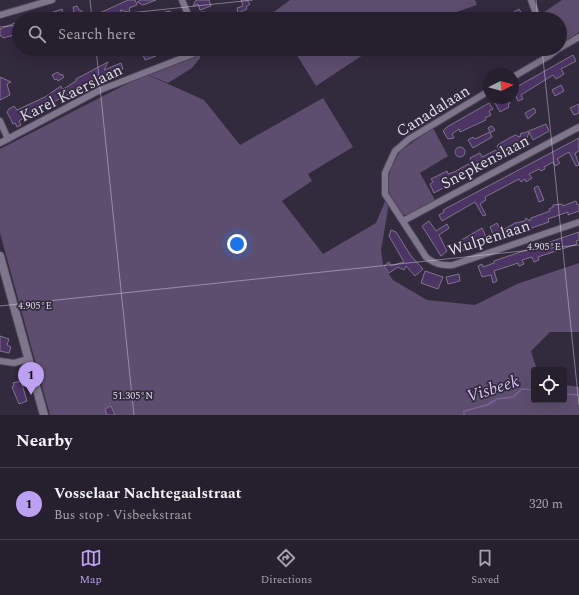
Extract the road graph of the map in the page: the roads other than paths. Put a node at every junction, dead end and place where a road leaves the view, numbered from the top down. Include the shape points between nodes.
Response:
1 (52, 0) edge
2 (182, 0) edge
3 (531, 0) edge
4 (187, 12) edge
5 (535, 12) edge
6 (0, 15) edge
7 (579, 37) edge
8 (567, 44) edge
9 (188, 56) edge
10 (549, 56) edge
11 (519, 74) edge
12 (483, 94) edge
13 (0, 121) edge
14 (579, 127) edge
15 (8, 139) junction
16 (0, 143) edge
17 (402, 221) junction
18 (579, 222) edge
19 (0, 256) edge
20 (28, 359) junction
21 (0, 361) edge
22 (44, 415) edge

1 - 6 street
2 - 4 street
3 - 5 street
7 - 8 street
9 - 15 street, Karel Kaerslaan via 100,90
10 - 11 street
12 - 17 street, Canadalaan via 418,132 395,151 385,173 385,194
13 - 15 street
14 - 17 street, Snepkenslaan
15 - 16 street, Karel Kaerslaan
17 - 18 street, Wulpenlaan via 426,257 443,266
19 - 20 street
20 - 21 street via 14,363
20 - 22 street

